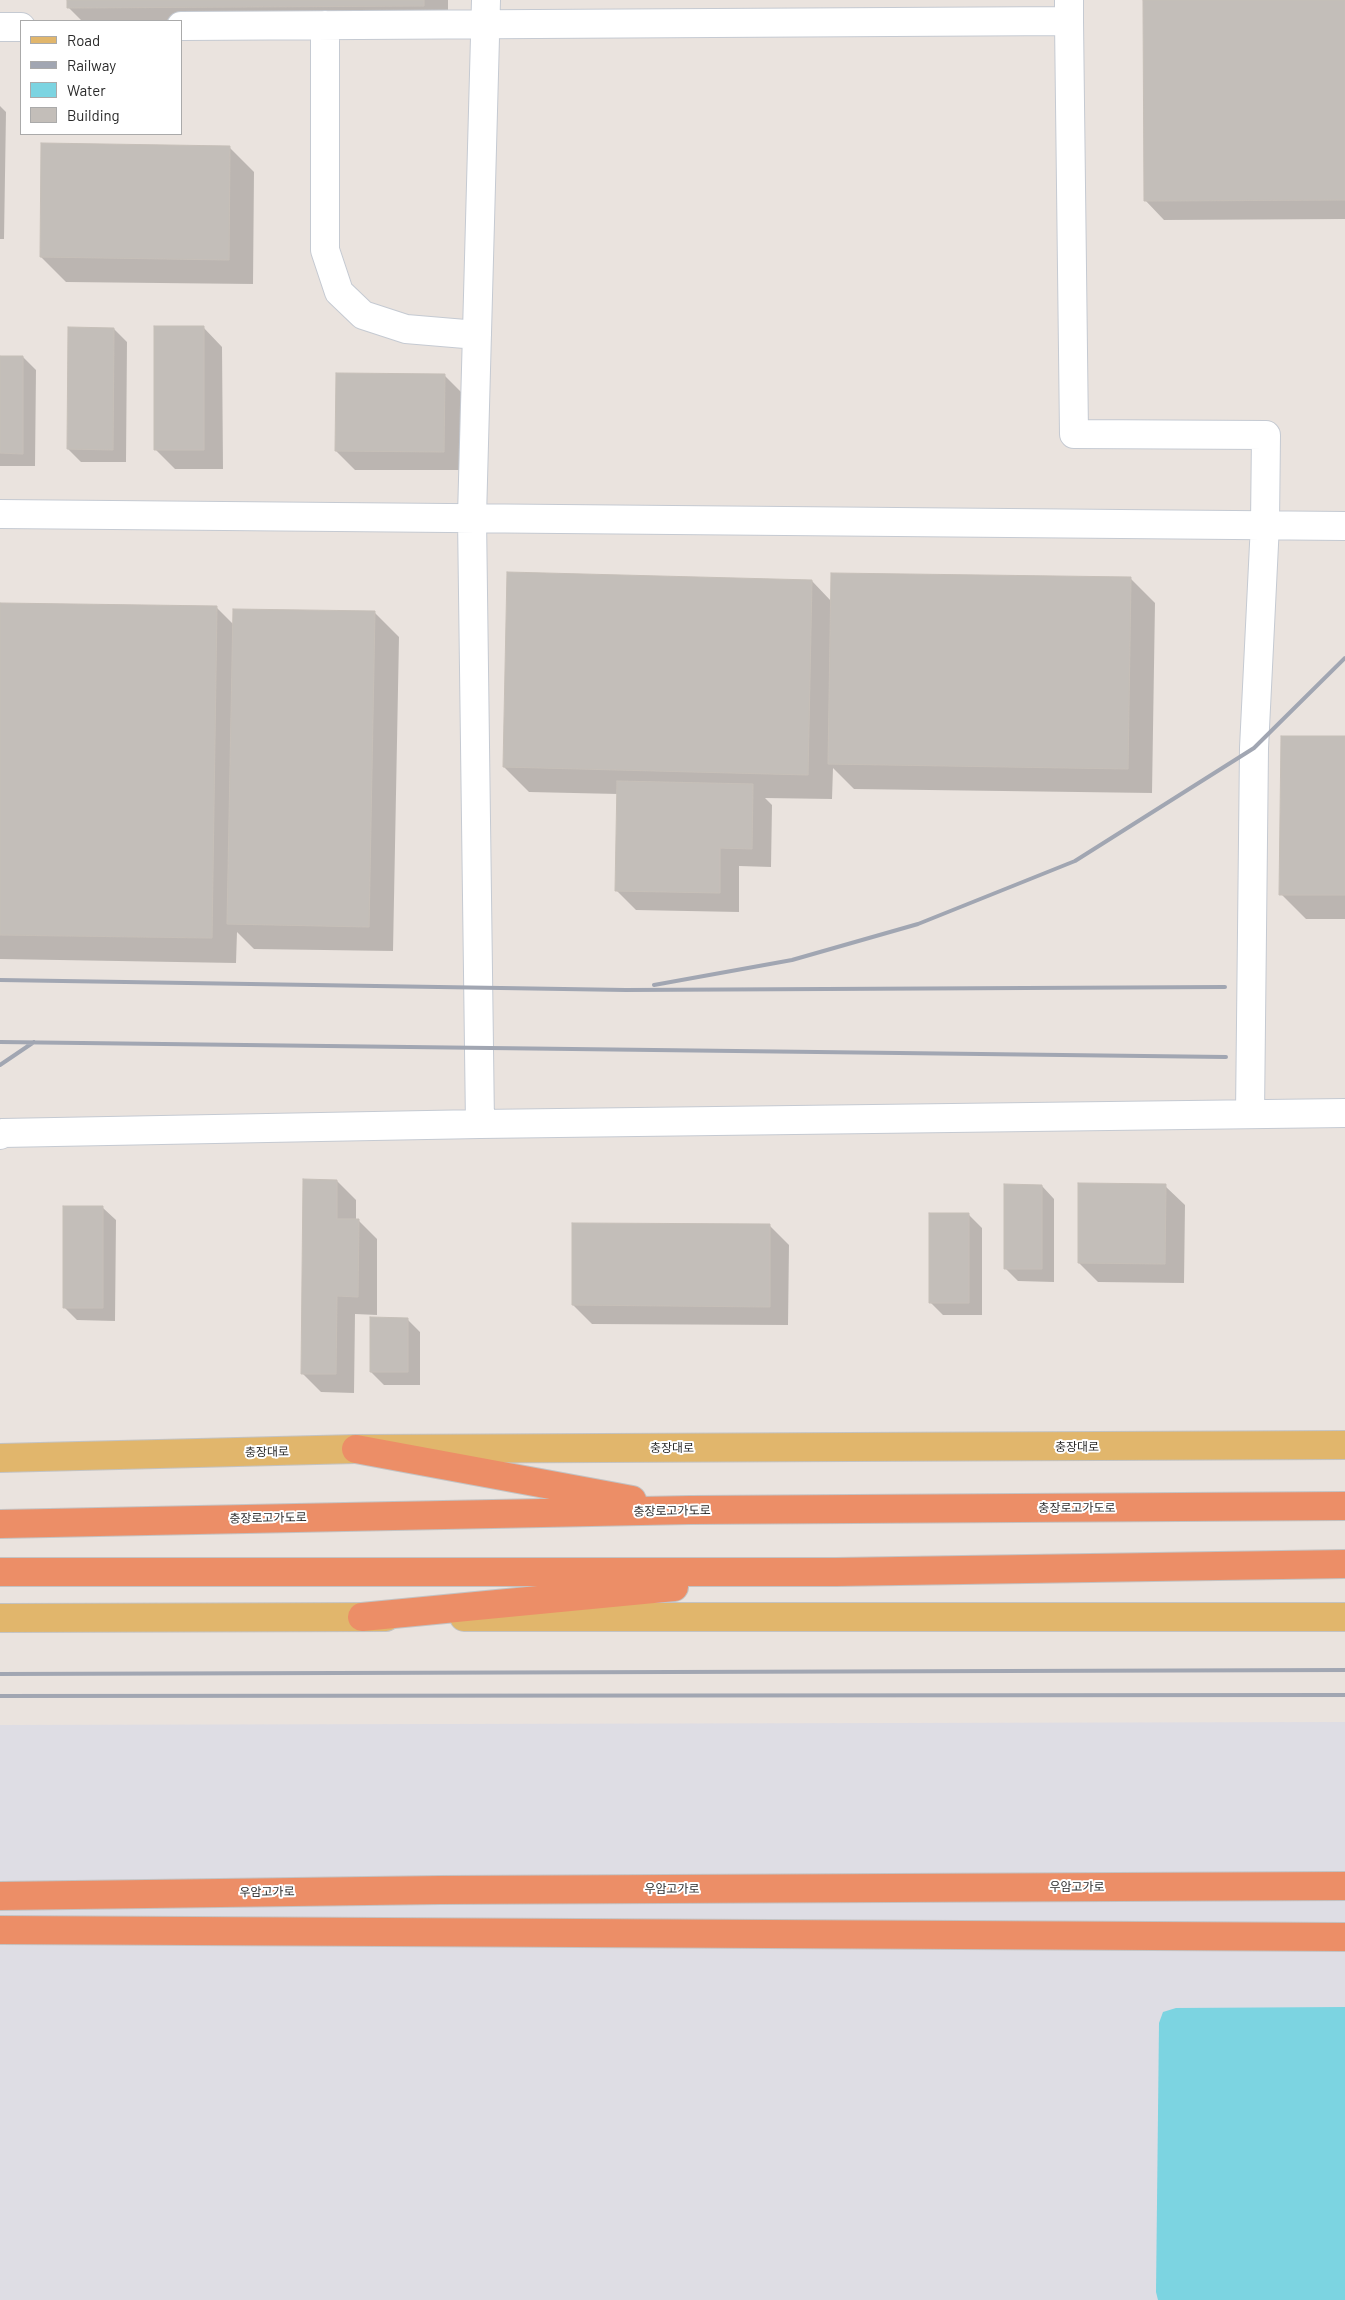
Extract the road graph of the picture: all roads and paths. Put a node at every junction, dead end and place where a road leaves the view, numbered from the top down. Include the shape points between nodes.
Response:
1 (1069, 11) edge
2 (486, 12) edge
3 (182, 26) edge
4 (325, 26) junction
5 (0, 27) edge
6 (20, 27) edge
7 (477, 335) junction
8 (0, 514) edge
9 (472, 517) junction
10 (1265, 524) junction
11 (1345, 526) edge
12 (1345, 1113) edge
13 (1250, 1114) junction
14 (480, 1124) junction
15 (0, 1135) edge
16 (1345, 1446) edge
17 (356, 1450) junction
18 (0, 1458) edge
19 (1345, 1506) edge
20 (690, 1510) junction
21 (0, 1524) edge
22 (1345, 1564) edge
23 (0, 1572) edge
24 (836, 1572) junction
25 (362, 1617) junction
26 (1345, 1617) edge
27 (0, 1618) edge
28 (1345, 1886) edge
29 (0, 1896) edge
30 (0, 1930) edge
31 (1345, 1937) edge

1 - 2 street
1 - 10 street via 1074,434 1266,434
2 - 4 street
2 - 7 street
3 - 4 street
4 - 7 street via 325,250 339,292 363,315 406,329
5 - 6 street
7 - 9 street
8 - 9 street
9 - 10 street
9 - 14 street
10 - 11 street
10 - 13 street via 1254,748
12 - 13 street
13 - 14 street
14 - 15 street
16 - 17 main road, 충장대로
17 - 18 main road, 충장대로
17 - 20 highway
19 - 20 highway, 충장로고가도로
20 - 21 highway, 충장로고가도로
22 - 24 highway
23 - 24 highway
24 - 25 highway
25 - 26 main road
25 - 27 main road
28 - 29 highway, 우암고가로 via 440,1890
30 - 31 highway

